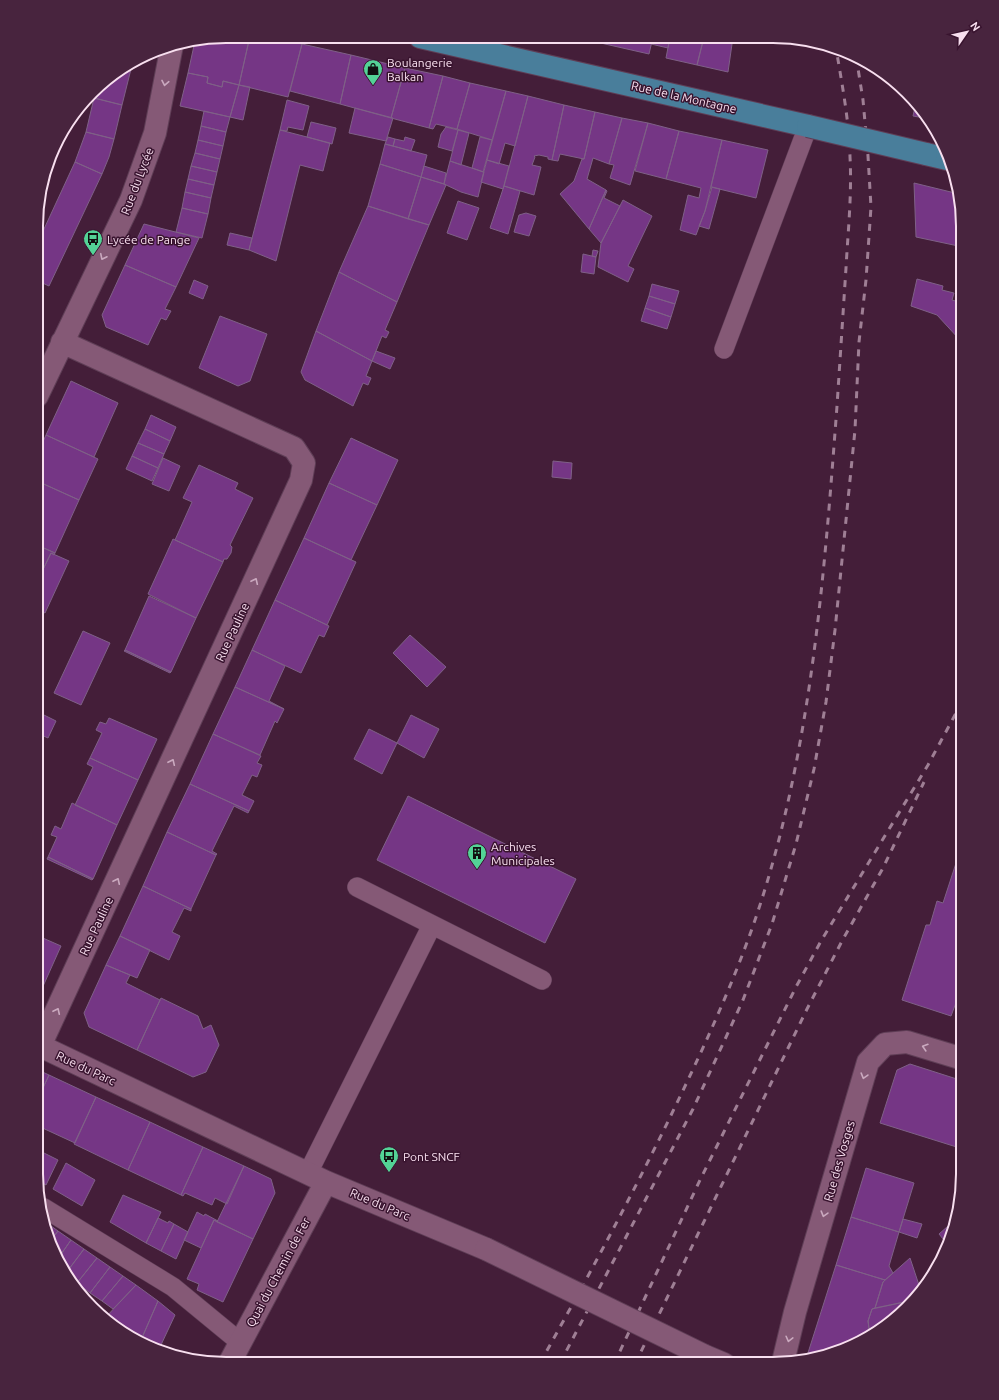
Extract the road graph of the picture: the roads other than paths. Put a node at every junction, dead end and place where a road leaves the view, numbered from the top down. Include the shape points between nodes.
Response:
1 (446, 43) edge
2 (171, 52) edge
3 (808, 126) junction
4 (943, 158) edge
5 (62, 342) junction
6 (724, 349) dead end
7 (43, 383) edge
8 (357, 887) dead end
9 (432, 925) junction
10 (542, 980) dead end
11 (43, 1035) edge
12 (43, 1048) edge
13 (956, 1057) edge
14 (317, 1177) junction
15 (47, 1210) edge
16 (241, 1343) junction
17 (233, 1357) edge
18 (707, 1357) edge
19 (784, 1357) edge

1 - 3 main road, Rue de la Montagne
2 -> 5 street, Rue du Lycée via 155,133 131,200
3 - 4 main road, Rue de la Montagne, bridge
3 - 6 lane
5 - 7 street, Rue du Lycée
11 -> 5 street, Rue Pauline via 302,480 304,463 294,448
8 - 9 lane
9 - 10 lane
9 - 14 lane
12 - 14 street, Rue du Parc
13 -> 19 street, Rue des Vosges via 907,1042 885,1044 868,1062
14 - 16 street, Quai du Chemin de Fer
14 - 18 street, Rue du Parc, bridge via 486,1249
15 - 16 lane via 173,1287
16 - 17 street, Quai du Chemin de Fer

